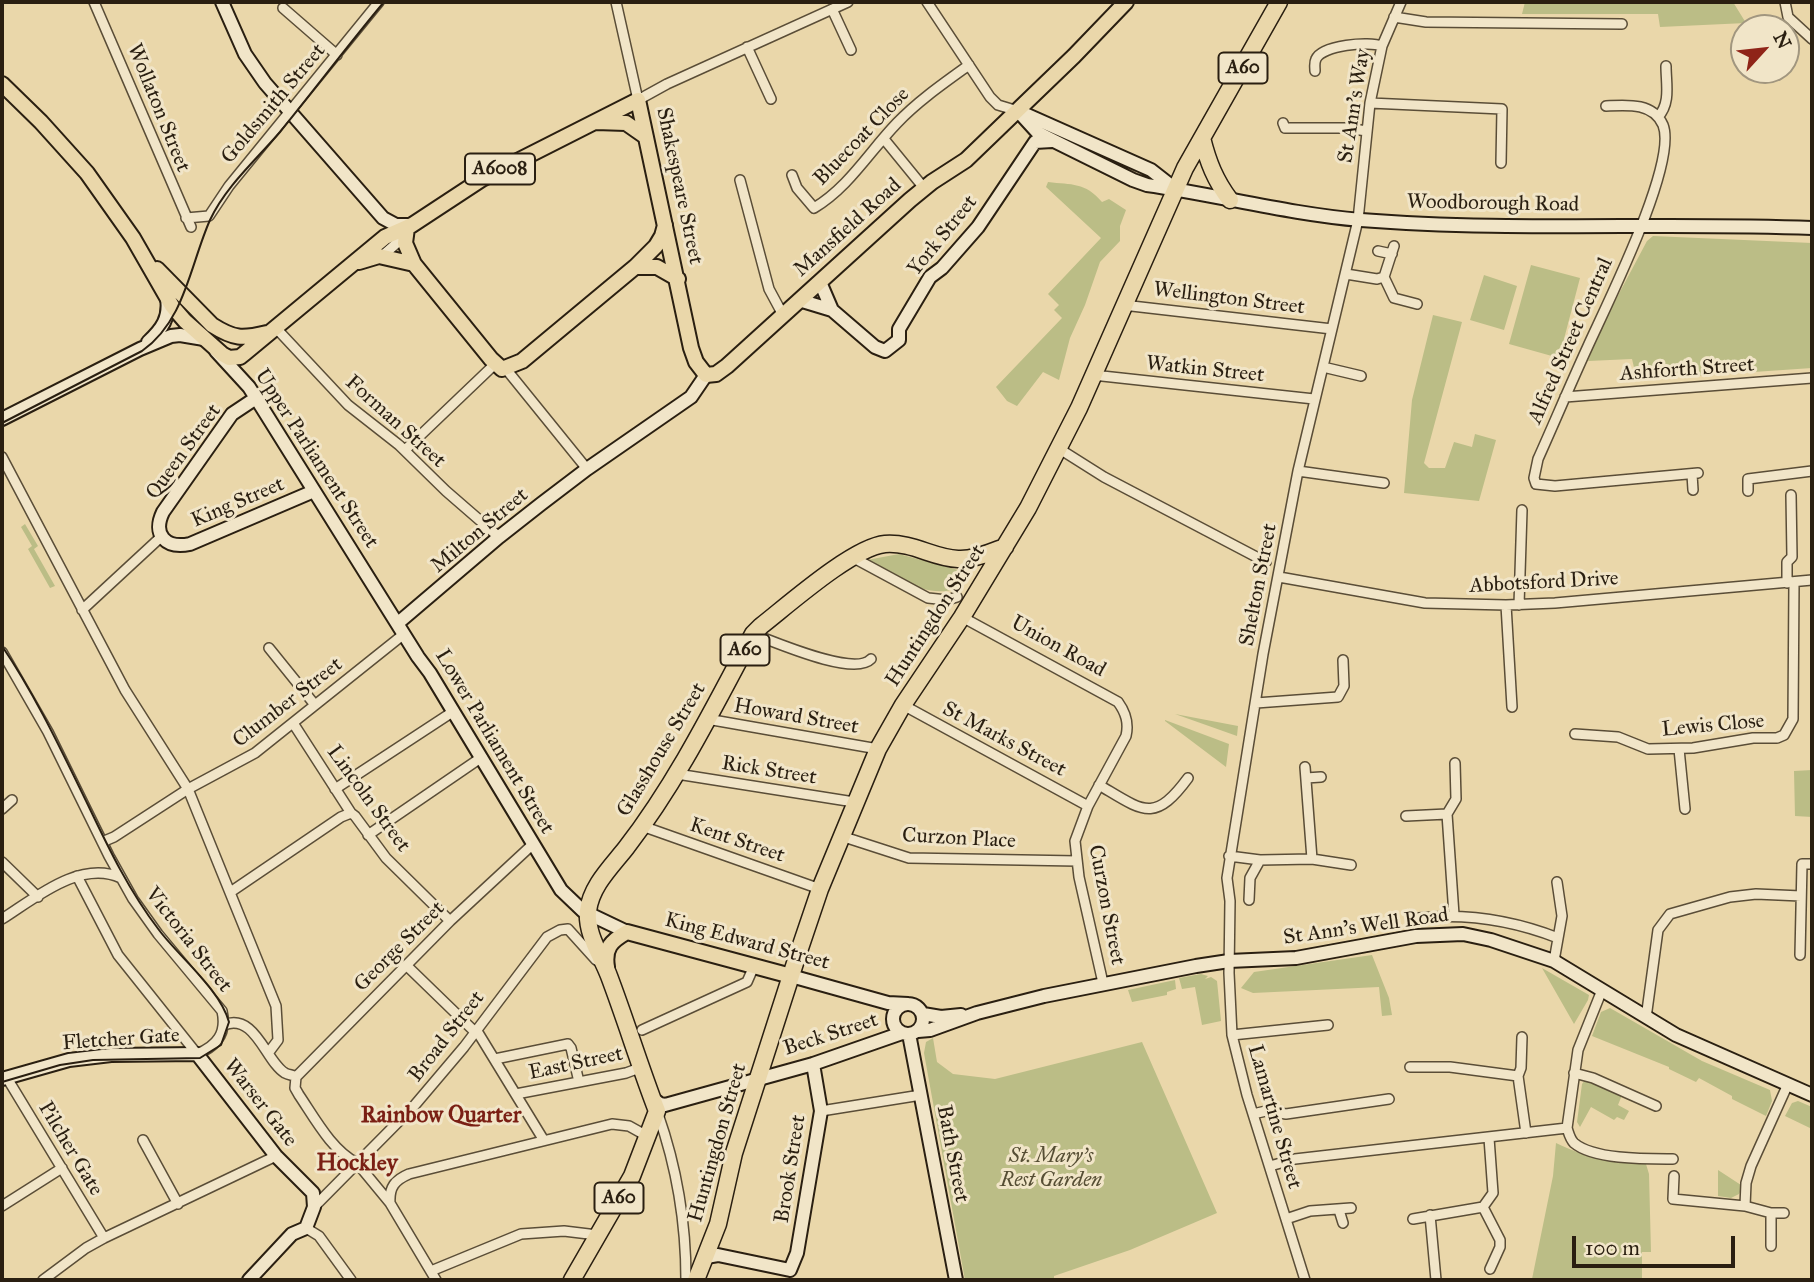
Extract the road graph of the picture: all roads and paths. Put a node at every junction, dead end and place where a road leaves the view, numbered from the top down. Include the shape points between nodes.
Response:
1 (94, 2) edge
2 (222, 2) edge
3 (379, 2) edge
4 (616, 2) edge
5 (848, 2) edge
6 (927, 2) edge
7 (1126, 2) edge
8 (1279, 2) edge
9 (1401, 2) edge
10 (1785, 2) edge
11 (283, 8) dead end
12 (832, 9) junction
13 (1394, 17) junction
14 (1622, 23) dead end
15 (1605, 24) junction
16 (1605, 37) dead end
17 (1812, 40) edge
18 (1382, 46) junction
19 (747, 47) junction
20 (851, 50) dead end
21 (337, 55) junction
22 (969, 65) junction
23 (1666, 66) dead end
24 (1315, 71) dead end
25 (2, 84) edge
26 (771, 99) dead end
27 (638, 100) junction
28 (1370, 103) junction
29 (1606, 106) dead end
30 (1018, 111) junction
31 (290, 113) junction
32 (1658, 117) junction
33 (592, 122) junction
34 (1283, 122) dead end
35 (1367, 131) junction
36 (646, 137) junction
37 (1202, 138) junction
38 (884, 139) junction
39 (1056, 141) junction
40 (1035, 142) junction
41 (1501, 163) dead end
42 (792, 176) dead end
43 (740, 180) dead end
44 (924, 188) junction
45 (1175, 189) junction
46 (1230, 200) junction
47 (814, 208) junction
48 (806, 216) dead end
49 (189, 220) joint
50 (1358, 220) junction
51 (665, 224) junction
52 (1643, 225) junction
53 (1812, 228) edge
54 (408, 229) junction
55 (133, 238) junction
56 (1378, 251) dead end
57 (381, 257) junction
58 (414, 264) junction
59 (351, 265) junction
60 (635, 267) junction
61 (1346, 274) junction
62 (1384, 277) junction
63 (678, 279) junction
64 (820, 282) junction
65 (167, 298) junction
66 (799, 300) junction
67 (1417, 303) dead end
68 (1123, 305) junction
69 (832, 310) junction
70 (783, 315) junction
71 (1332, 328) junction
72 (272, 330) junction
73 (208, 343) junction
74 (140, 349) junction
75 (240, 357) junction
76 (500, 366) junction
77 (1323, 367) junction
78 (706, 375) junction
79 (1093, 375) junction
80 (1361, 376) dead end
81 (1812, 379) edge
82 (252, 393) junction
83 (1565, 397) junction
84 (1314, 399) junction
85 (2, 419) edge
86 (1058, 448) junction
87 (405, 450) junction
88 (2, 457) edge
89 (587, 469) junction
90 (1298, 471) junction
91 (1812, 471) edge
92 (1384, 484) dead end
93 (1693, 490) dead end
94 (314, 491) junction
95 (1748, 491) dead end
96 (1791, 495) dead end
97 (1522, 510) dead end
98 (162, 536) junction
99 (499, 537) junction
100 (1005, 547) junction
101 (852, 557) junction
102 (1266, 562) dead end
103 (1279, 577) junction
104 (1812, 580) edge
105 (1791, 583) junction
106 (957, 597) dead end
107 (1506, 605) junction
108 (1519, 605) junction
109 (82, 610) junction
110 (962, 617) junction
111 (401, 629) junction
112 (753, 634) junction
113 (269, 648) dead end
114 (2, 652) edge
115 (870, 659) dead end
116 (1343, 660) dead end
117 (12, 667) junction
118 (2, 674) edge
119 (1256, 703) junction
120 (315, 705) junction
121 (903, 705) junction
122 (1512, 708) dead end
123 (454, 711) junction
124 (707, 719) junction
125 (1127, 719) joint
126 (293, 723) junction
127 (1575, 734) dead end
128 (878, 749) junction
129 (1679, 749) junction
130 (482, 757) junction
131 (1455, 763) dead end
132 (1305, 767) dead end
133 (677, 774) junction
134 (1321, 777) dead end
135 (1188, 778) dead end
136 (1306, 778) junction
137 (1099, 785) junction
138 (188, 789) junction
139 (335, 789) junction
140 (12, 800) dead end
141 (854, 802) junction
142 (1088, 806) junction
143 (2, 809) edge
144 (1685, 809) dead end
145 (351, 813) junction
146 (1447, 814) junction
147 (1406, 816) dead end
148 (642, 826) junction
149 (368, 835) junction
150 (841, 836) junction
151 (102, 842) junction
152 (532, 845) junction
153 (1229, 856) junction
154 (1312, 859) junction
155 (1260, 860) junction
156 (1077, 861) junction
157 (2, 862) edge
158 (1812, 864) edge
159 (1351, 865) dead end
160 (548, 872) junction
161 (77, 876) junction
162 (121, 878) junction
163 (1557, 882) dead end
164 (820, 889) junction
165 (595, 890) junction
166 (232, 891) junction
167 (1801, 896) junction
168 (38, 897) junction
169 (1250, 900) dead end
170 (588, 913) junction
171 (1454, 915) junction
172 (1430, 917) junction
173 (1419, 918) dead end
174 (2, 919) edge
175 (450, 921) junction
176 (627, 932) junction
177 (1431, 935) junction
178 (1558, 938) junction
179 (1800, 954) dead end
180 (1229, 961) junction
181 (1554, 961) junction
182 (406, 965) junction
183 (754, 966) junction
184 (608, 975) junction
185 (791, 976) junction
186 (1103, 984) junction
187 (1602, 990) junction
188 (908, 1004) junction
189 (977, 1013) junction
190 (923, 1014) junction
191 (1646, 1018) junction
192 (224, 1024) junction
193 (1328, 1025) dead end
194 (642, 1030) dead end
195 (477, 1031) junction
196 (910, 1033) junction
197 (1232, 1035) junction
198 (1522, 1037) dead end
199 (269, 1052) junction
200 (197, 1054) junction
201 (495, 1059) junction
202 (813, 1064) junction
203 (642, 1067) junction
204 (1410, 1067) dead end
205 (1422, 1067) junction
206 (1574, 1073) junction
207 (1518, 1076) junction
208 (296, 1077) junction
209 (4, 1079) edge
210 (757, 1079) junction
211 (1424, 1080) dead end
212 (579, 1082) junction
213 (1788, 1084) junction
214 (516, 1094) junction
215 (921, 1094) junction
216 (1812, 1095) edge
217 (1635, 1097) junction
218 (1389, 1099) dead end
219 (655, 1105) junction
220 (1656, 1106) dead end
221 (1631, 1108) dead end
222 (821, 1111) junction
223 (1253, 1114) junction
224 (1567, 1128) junction
225 (1465, 1129) dead end
226 (1526, 1133) junction
227 (647, 1136) junction
228 (1489, 1138) junction
229 (544, 1139) junction
230 (1467, 1139) junction
231 (143, 1140) dead end
232 (276, 1156) junction
233 (1656, 1159) junction
234 (1673, 1159) dead end
235 (357, 1163) junction
236 (1270, 1166) junction
237 (62, 1168) junction
238 (1655, 1172) dead end
239 (1674, 1176) dead end
240 (390, 1203) junction
241 (178, 1204) junction
242 (2, 1206) edge
243 (1745, 1206) junction
244 (314, 1207) junction
245 (1483, 1207) junction
246 (1351, 1208) dead end
247 (1339, 1210) junction
248 (1772, 1213) junction
249 (1784, 1213) dead end
250 (1430, 1214) junction
251 (1286, 1219) junction
252 (1413, 1219) dead end
253 (1343, 1223) dead end
254 (306, 1228) junction
255 (597, 1235) junction
256 (104, 1238) junction
257 (1771, 1246) dead end
258 (706, 1257) junction
259 (1490, 1269) dead end
260 (431, 1271) junction
261 (790, 1275) edge
262 (56, 1276) edge
263 (43, 1280) edge
264 (249, 1280) edge
265 (351, 1280) edge
266 (436, 1280) edge
267 (572, 1280) edge
268 (687, 1280) edge
269 (696, 1280) edge
270 (956, 1280) edge
271 (1305, 1280) edge
272 (1436, 1280) edge

1 - 49 street, Wollaton Street
2 - 31 street via 245,54
3 - 21 street, Goldsmith Street
4 - 27 street, Shakespeare Street
5 - 12 street
6 - 22 street
7 - 30 main road, Mansfield Road
8 - 37 highway, Huntingdon Street / A60
9 - 13 street, St Ann's Way
10 - 17 street via 1788,17
11 - 21 street
12 - 19 street
12 - 20 street
13 - 15 street via 1426,22
13 - 18 street, St Ann's Way
14 - 15 street
15 - 16 street
18 - 24 street via 1361,43 1321,53
18 - 28 street, St Ann's Way
19 - 26 street
19 - 27 street
21 - 31 street, Goldsmith Street
22 - 30 street via 998,105
22 - 38 street, Bluecoat Close via 919,103
23 - 32 street via 1667,100
25 - 55 main road, Upper Parliament Street via 87,173
27 - 33 main road, A6008
27 - 36 main road, Shakespeare Street
28 - 35 street, St Ann's Way
28 - 41 street via 1502,109
29 - 32 street via 1642,106
30 - 39 street, Woodborough Road via 1038,133
30 - 40 street
30 - 44 main road, Mansfield Road via 966,160
30 - 45 street, Woodborough Road via 1152,170
31 - 49 street, Goldsmith Street via 208,216
31 - 54 street via 383,219
32 - 52 street, Alfred Street Central via 1665,149
33 - 36 main road, A6008 via 626,123
33 - 54 main road, A6008 via 482,179
34 - 35 street via 1285,128
35 - 50 street, St Ann's Way
36 - 51 main road, Shakespeare Street
37 - 45 highway, Huntingdon Street / A60
37 - 46 highway via 1208,163
38 - 44 street
38 - 47 street, Bluecoat Close via 848,181
39 - 40 street
39 - 45 street, Woodborough Road via 1133,180
40 - 69 street, York Street via 978,227 930,277 899,329 901,345 883,351 874,347
42 - 47 street, Bluecoat Close
43 - 70 street via 769,289
44 - 64 main road, Mansfield Road
45 - 46 street, Woodborough Road
45 - 68 highway, Huntingdon Street / A60
46 - 50 street, Woodborough Road
47 - 48 street, Bluecoat Close
50 - 52 street, Woodborough Road
50 - 61 street, Shelton Street
51 - 60 main road via 663,236
51 - 63 main road, Shakespeare Street
52 - 53 street, Woodborough Road
52 - 83 street, Alfred Street Central
54 - 57 street
54 - 58 main road via 406,248
54 - 59 main road, A6008 via 385,237
55 - 65 main road, Upper Parliament Street
55 - 72 main road via 160,273 212,325 236,337
56 - 62 street via 1393,250
57 - 58 main road
57 - 59 main road
58 - 76 main road
59 - 72 main road
60 - 63 main road via 657,267
60 - 76 main road via 522,361
61 - 62 street
61 - 71 street, Shelton Street
62 - 67 street via 1395,298
63 - 78 main road, Shakespeare Street via 695,362
64 - 66 main road, Mansfield Road
64 - 69 street
65 - 73 main road, Upper Parliament Street
65 - 74 street via 164,325
66 - 69 street
66 - 70 main road, Mansfield Road
68 - 71 street, Wellington Street
68 - 79 highway, Huntingdon Street / A60
70 - 78 main road, Mansfield Road via 721,371
71 - 77 street, Shelton Street
72 - 75 main road
72 - 87 street, Forman Street via 348,405
73 - 74 street via 180,335
73 - 75 main road via 229,358
73 - 82 street, Upper Parliament Street
74 - 85 street
75 - 82 street
76 - 87 street
76 - 89 street
77 - 80 street
77 - 84 street, Shelton Street
78 - 89 street, Mansfield Road via 691,397
79 - 84 street, Watkin Street
79 - 86 highway, Huntingdon Street / A60
81 - 83 street, Ashforth Street
82 - 94 street, Upper Parliament Street
82 - 98 street, Queen Street via 163,512 159,522
83 - 93 street, Alfred Street Central via 1538,458 1536,484 1695,473
84 - 90 street, Shelton Street
86 - 100 highway, Huntingdon Street / A60
86 - 102 street
87 - 99 street, Forman Street
88 - 109 street
89 - 99 street, Milton Street
90 - 92 street
90 - 103 street, Shelton Street
91 - 95 street via 1748,479
94 - 98 street, King Street via 190,544 174,545
94 - 111 street, Upper Parliament Street
96 - 105 street, Lewis Close via 1792,557 1787,562
97 - 108 street
98 - 109 street
99 - 111 street, Milton Street
100 - 101 highway, Glasshouse Street / A60 via 960,559 919,547 883,544
100 - 110 highway, Huntingdon Street / A60
101 - 106 street via 928,598
101 - 112 highway, Glasshouse Street / A60
103 - 107 street, Abbotsford Drive via 1425,603
103 - 119 street, Shelton Street
104 - 105 street, Abbotsford Drive
105 - 108 street, Abbotsford Drive
105 - 129 street, Lewis Close via 1790,727 1777,738
107 - 108 street, Abbotsford Drive
107 - 122 street via 1507,694
109 - 138 street via 125,690
110 - 121 highway, Huntingdon Street / A60
110 - 125 street, Union Road via 1118,702
111 - 120 street, Clumber Street
111 - 123 street, Lower Parliament Street
112 - 115 street via 850,665
112 - 124 highway, Glasshouse Street / A60
113 - 120 street
114 - 117 street, Victoria Street
116 - 119 street via 1344,686 1338,697
117 - 118 street
117 - 151 street, Victoria Street
119 - 153 street, Shelton Street
120 - 126 street, Clumber Street
121 - 128 highway, Huntingdon Street / A60
121 - 142 street, St Marks Street
123 - 130 street, Lower Parliament Street
123 - 139 street
124 - 128 street, Howard Street
124 - 133 highway, Glasshouse Street / A60
125 - 137 street, Curzon Street via 1126,736
126 - 138 street, Clumber Street via 243,761
126 - 139 street, Lincoln Street
127 - 129 street, Lewis Close via 1618,737 1648,749
128 - 141 highway, Huntingdon Street / A60
129 - 144 street
130 - 149 street
130 - 152 street, Lower Parliament Street
131 - 146 street via 1456,799
132 - 136 street
133 - 141 street, Rick Street
133 - 148 highway, Glasshouse Street / A60
134 - 136 street
135 - 137 street via 1168,802 1154,809 1138,807
136 - 154 street
137 - 142 street, Curzon Street
138 - 151 street, Clumber Street
138 - 166 street
139 - 145 street, Lincoln Street
140 - 143 street
141 - 150 highway, Huntingdon Street / A60
142 - 156 street, Curzon Street via 1076,834
145 - 149 street, Lincoln Street
145 - 166 street
146 - 147 street
146 - 171 street
148 - 164 street, Kent Street
148 - 165 highway, Glasshouse Street / A60
149 - 175 street, Lincoln Street
150 - 156 street, Curzon Place via 909,858
150 - 164 highway, Huntingdon Street / A60
151 - 162 street, Victoria Street
152 - 160 street, Lower Parliament Street
152 - 175 street, George Street
153 - 155 street
153 - 180 street, Shelton Street
154 - 155 street
154 - 159 street
155 - 169 street via 1250,878
156 - 186 street, Curzon Street
157 - 168 street
158 - 167 street via 1802,864
160 - 165 street, Lower Parliament Street via 572,894
160 - 170 street, Lower Parliament Street via 561,891
161 - 162 street via 102,873
161 - 168 street
161 - 200 street via 118,956
162 - 192 street, Victoria Street via 158,934 217,1003
163 - 178 street via 1562,916
164 - 185 highway, Huntingdon Street / A60
165 - 170 highway, Glasshouse Street / A60
166 - 199 street via 276,1006 278,1040
167 - 179 street
167 - 191 street via 1730,897 1670,914 1658,930
168 - 174 street
170 - 176 street, Lower Parliament Street
170 - 184 highway via 590,933
171 - 172 street
171 - 178 street via 1516,925
172 - 173 street
172 - 177 street
175 - 182 street, George Street
176 - 183 main road, King Edward Street
176 - 184 main road via 606,951
177 - 180 street, St Ann's Well Road via 1296,958
177 - 181 street, St Ann's Well Road via 1476,936
178 - 181 street
180 - 186 street, St Ann's Well Road
180 - 197 street, Lamartine Street
181 - 187 street, St Ann's Well Road
182 - 195 street
182 - 208 street, George Street
183 - 185 main road, King Edward Street
183 - 194 street via 747,982
184 - 195 street, Broad Street via 573,932 559,930 547,937
184 - 203 highway
185 - 188 street, King Edward Street via 888,1003
185 - 210 highway, Huntingdon Street / A60
186 - 189 street, St Ann's Well Road
187 - 191 street, St Ann's Well Road
187 - 206 street via 1583,1033
188 - 190 street
188 - 196 street via 893,1016 894,1026
189 - 190 street, St Ann's Well Road
189 - 196 street, St Ann's Well Road
190 - 196 street via 923,1023
191 - 213 street, St Ann's Well Road
192 - 199 street via 244,1026
192 - 200 street, Fletcher Gate via 218,1042
193 - 197 street via 1264,1037
195 - 201 street
195 - 235 street, Broad Street via 414,1107
196 - 202 street, Beck Street
196 - 215 street, Bath Street
197 - 223 street, Lamartine Street
198 - 207 street
199 - 208 street via 283,1072
200 - 209 street, Fletcher Gate via 69,1059
200 - 232 street, Warser Gate
201 - 212 street via 568,1044
201 - 214 street
202 - 210 street, Beck Street
202 - 222 street, Brook Street
203 - 212 street, East Street
203 - 219 highway
204 - 205 street
205 - 207 street
205 - 211 street
206 - 217 street
206 - 224 street
207 - 226 street
208 - 235 street via 295,1088 312,1114 335,1145
209 - 237 street, Pilcher Gate
210 - 219 street, Beck Street
210 - 258 highway, Huntingdon Street / A60
212 - 214 street, East Street
213 - 216 street, St Ann's Well Road
213 - 243 street via 1751,1166
214 - 229 street
215 - 222 street
215 - 270 street, Bath Street
217 - 220 street
217 - 221 street
218 - 223 street via 1286,1114
219 - 227 highway, A60
219 - 268 street via 677,1183
222 - 261 street, Brook Street
223 - 236 street, Lamartine Street
224 - 226 street
224 - 233 street via 1576,1145 1592,1153
225 - 230 street
226 - 228 street
227 - 229 street via 629,1126 612,1124
227 - 255 highway, A60 via 632,1175
228 - 230 street
228 - 245 street via 1493,1193
229 - 240 street via 409,1174 394,1183
230 - 236 street via 1295,1159
231 - 241 street
232 - 241 street
232 - 244 street, Warser Gate via 313,1193
233 - 234 street
233 - 238 street
235 - 240 street
235 - 244 street, Broad Street
236 - 251 street, Lamartine Street
237 - 242 street
237 - 256 street, Pilcher Gate
239 - 243 street via 1673,1199
240 - 260 street
241 - 256 street
243 - 248 street
244 - 254 street
245 - 250 street
245 - 259 street via 1500,1241
246 - 247 street
247 - 251 street via 1310,1211
247 - 253 street
248 - 249 street
248 - 257 street
250 - 252 street
250 - 272 street
251 - 271 street, Lamartine Street
254 - 264 street via 292,1234
254 - 265 street via 325,1243
255 - 260 street via 564,1231 521,1234
255 - 267 highway, A60
256 - 262 street
258 - 261 street via 718,1255
258 - 269 highway, Huntingdon Street / A60
260 - 266 street
262 - 263 street

